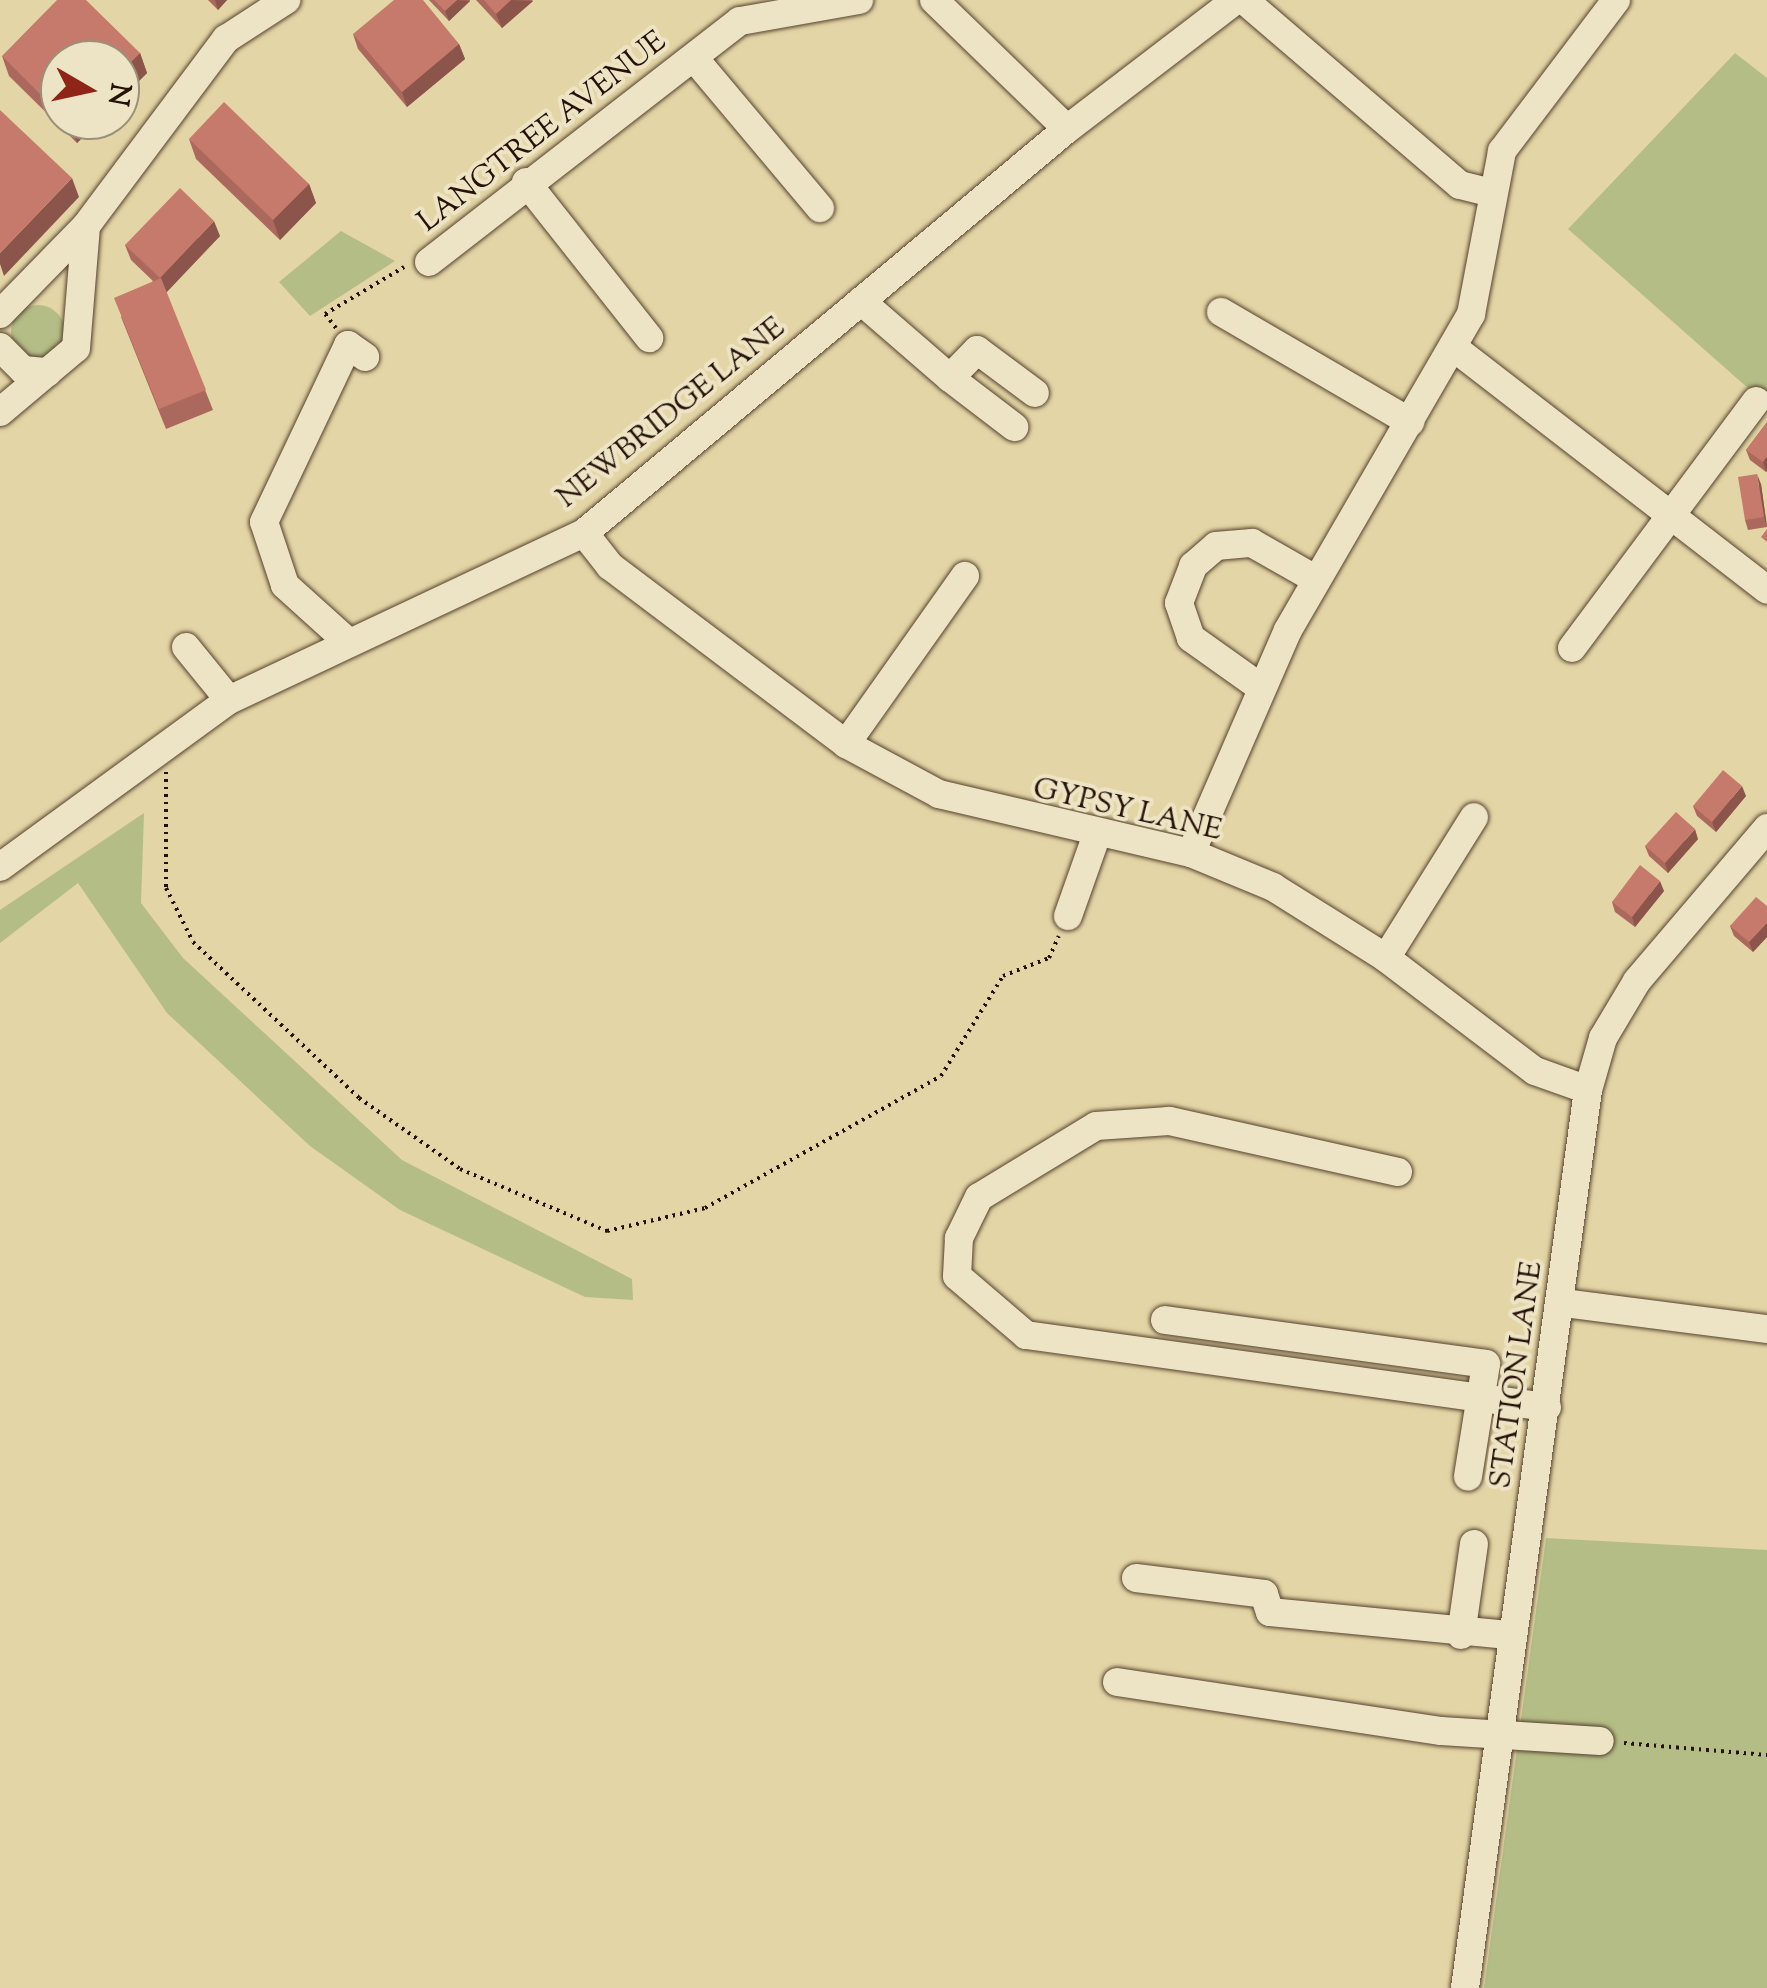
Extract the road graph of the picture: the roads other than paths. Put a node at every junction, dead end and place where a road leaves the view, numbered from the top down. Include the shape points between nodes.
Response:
1 (286, 0) edge
2 (859, 0) edge
3 (934, 0) edge
4 (1236, 0) edge
5 (1244, 0) edge
6 (1616, 0) edge
7 (803, 4) edge
8 (694, 58) junction
9 (1067, 129) junction
10 (526, 182) junction
11 (1490, 194) junction
12 (820, 208) dead end
13 (86, 226) junction
14 (429, 262) road end
15 (861, 301) junction
16 (8, 302) edge
17 (75, 312) junction
18 (1222, 312) dead end
19 (649, 338) dead end
20 (0, 347) edge
21 (1453, 348) junction
22 (356, 351) road end
23 (48, 372) junction
24 (950, 378) junction
25 (1036, 393) dead end
26 (1756, 401) dead end
27 (0, 412) edge
28 (1410, 422) junction
29 (1014, 428) dead end
30 (1669, 510) junction
31 (584, 533) junction
32 (965, 576) dead end
33 (1315, 579) junction
34 (1767, 590) edge
35 (348, 642) junction
36 (186, 648) dead end
37 (1572, 648) dead end
38 (1260, 687) junction
39 (230, 700) junction
40 (846, 744) junction
41 (1474, 818) dead end
42 (1767, 828) edge
43 (1097, 834) junction
44 (1191, 853) junction
45 (0, 867) edge
46 (1068, 916) road end
47 (1386, 958) junction
48 (1588, 1090) junction
49 (1398, 1172) dead end
50 (1563, 1303) junction
51 (1165, 1320) dead end
52 (1767, 1330) edge
53 (1329, 1342) junction
54 (1324, 1376) junction
55 (1480, 1398) junction
56 (1547, 1407) junction
57 (1468, 1477) dead end
58 (1474, 1544) dead end
59 (1136, 1578) dead end
60 (1461, 1635) junction
61 (1511, 1636) junction
62 (1117, 1682) dead end
63 (1496, 1731) junction
64 (1600, 1741) road end
65 (1464, 1988) edge

1 - 13 street via 226,40
2 - 7 street, LANGTREE AVENUE
3 - 9 street
4 - 9 street, NEWBRIDGE LANE
5 - 11 street via 1460,185
6 - 11 street via 1536,94 1502,151
7 - 8 street, LANGTREE AVENUE via 740,21
8 - 10 street, LANGTREE AVENUE
8 - 12 street
9 - 15 street, NEWBRIDGE LANE
10 - 14 street, LANGTREE AVENUE
10 - 19 street
11 - 21 street via 1471,314
13 - 16 street
13 - 17 street
15 - 24 street
15 - 31 street, NEWBRIDGE LANE
16 - 17 street via 54,293
17 - 23 street via 76,348
18 - 28 street
20 - 23 street via 23,370
21 - 28 street
21 - 30 street
22 - 35 street via 264,522 284,585
23 - 27 street
24 - 25 street via 978,350
24 - 29 street
26 - 30 street
28 - 33 street
30 - 34 street
30 - 37 street
31 - 35 street, NEWBRIDGE LANE
31 - 40 street, GYPSY LANE via 610,566
32 - 40 street
33 - 38 street
33 - 38 street via 1252,543 1216,546 1192,566 1179,603 1191,638
35 - 39 street, NEWBRIDGE LANE
36 - 39 street
38 - 44 street
39 - 45 street, NEWBRIDGE LANE
40 - 43 street, GYPSY LANE via 940,794
41 - 47 street
42 - 48 street, STATION LANE via 1636,981 1603,1038
43 - 44 street, GYPSY LANE
43 - 46 street
44 - 47 street, GYPSY LANE via 1273,887
47 - 48 street, GYPSY LANE via 1535,1071
48 - 50 street, STATION LANE
49 - 54 street via 1169,1121 1096,1126 979,1197 958,1238 957,1276 1026,1335
50 - 52 street
50 - 56 street, STATION LANE
51 - 53 street
53 - 54 street
53 - 55 street via 1486,1364
54 - 55 street
55 - 56 street
55 - 57 street
56 - 61 street, STATION LANE
58 - 60 street
59 - 60 street via 1264,1594 1270,1612
60 - 61 street
61 - 63 street, STATION LANE
62 - 63 street via 1230,1705
63 - 64 street
63 - 65 street, STATION LANE

